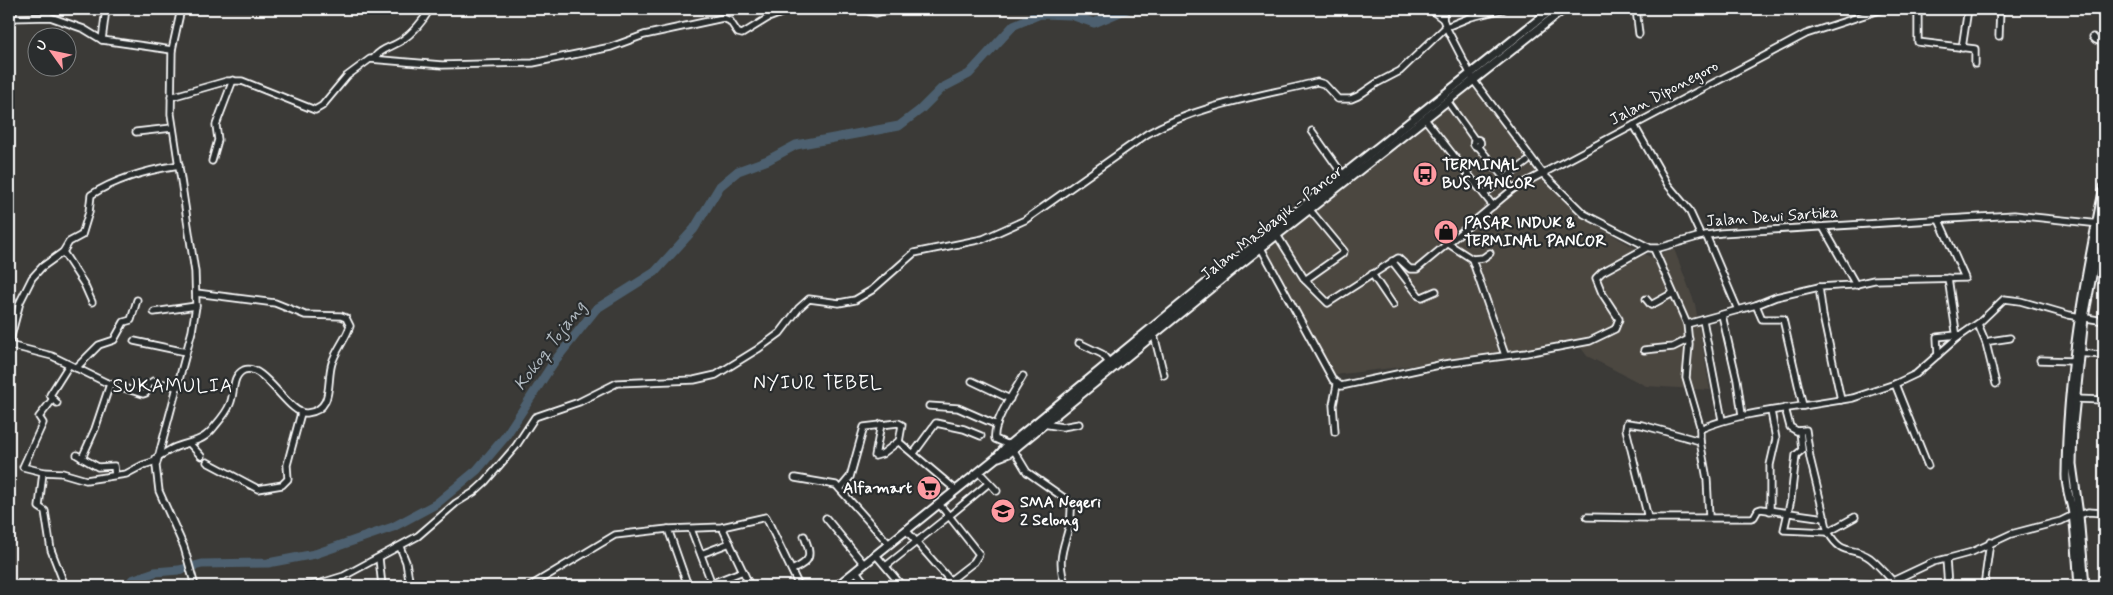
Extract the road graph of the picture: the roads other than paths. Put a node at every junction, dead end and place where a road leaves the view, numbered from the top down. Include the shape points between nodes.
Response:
1 (106, 9) edge
2 (180, 9) edge
3 (430, 9) edge
4 (792, 9) edge
5 (860, 9) edge
6 (890, 9) edge
7 (1430, 9) edge
8 (1444, 9) edge
9 (1504, 9) edge
10 (1552, 9) edge
11 (1564, 9) edge
12 (1636, 9) edge
13 (1883, 9) edge
14 (1918, 9) edge
15 (1968, 9) edge
16 (2000, 9) edge
17 (9, 18) edge
18 (1444, 19) junction
19 (1446, 27) junction
20 (1639, 34) dead end
21 (1999, 36) dead end
22 (2094, 37) dead end
23 (102, 40) junction
24 (2104, 43) edge
25 (1962, 48) junction
26 (172, 50) junction
27 (374, 58) junction
28 (1975, 64) dead end
29 (1472, 78) junction
30 (233, 80) junction
31 (171, 97) junction
32 (1447, 101) junction
33 (1425, 119) junction
34 (1634, 126) junction
35 (172, 128) junction
36 (1312, 131) dead end
37 (136, 132) dead end
38 (212, 161) dead end
39 (1527, 162) dead end
40 (179, 165) junction
41 (1544, 174) junction
42 (1343, 175) junction
43 (1505, 179) junction
44 (2104, 187) edge
45 (1513, 189) junction
46 (1484, 194) junction
47 (1494, 206) junction
48 (1310, 210) junction
49 (2104, 212) edge
50 (1939, 220) junction
51 (2101, 224) edge
52 (1823, 227) junction
53 (1277, 235) junction
54 (1703, 235) junction
55 (1447, 243) junction
56 (1260, 246) junction
57 (1651, 248) junction
58 (63, 252) junction
59 (1490, 253) dead end
60 (1472, 259) junction
61 (1392, 261) junction
62 (1372, 274) junction
63 (1948, 278) junction
64 (1305, 280) junction
65 (1856, 285) junction
66 (1819, 287) junction
67 (1436, 291) dead end
68 (196, 293) junction
69 (1673, 293) junction
70 (1646, 299) dead end
71 (137, 300) dead end
72 (92, 302) dead end
73 (1393, 305) dead end
74 (1756, 305) junction
75 (196, 306) junction
76 (1738, 310) junction
77 (154, 312) dead end
78 (1177, 312) junction
79 (1722, 314) junction
80 (2082, 318) junction
81 (1704, 320) junction
82 (2104, 321) edge
83 (1687, 324) junction
84 (1978, 324) junction
85 (1154, 334) junction
86 (1957, 336) junction
87 (2010, 338) dead end
88 (1689, 339) junction
89 (134, 341) dead end
90 (1080, 343) dead end
91 (1986, 344) junction
92 (9, 345) edge
93 (1644, 350) dead end
94 (186, 352) junction
95 (1505, 355) junction
96 (1938, 355) junction
97 (2104, 355) edge
98 (2076, 356) junction
99 (2040, 360) dead end
100 (70, 365) junction
101 (1112, 365) junction
102 (76, 368) junction
103 (1164, 375) dead end
104 (1023, 376) dead end
105 (2104, 380) edge
106 (972, 381) dead end
107 (110, 384) junction
108 (1895, 384) junction
109 (1996, 384) dead end
110 (1338, 385) junction
111 (176, 387) junction
112 (1010, 399) junction
113 (2075, 399) junction
114 (1841, 400) junction
115 (2104, 400) edge
116 (929, 406) dead end
117 (1802, 406) junction
118 (1786, 408) junction
119 (1771, 410) junction
120 (301, 413) junction
121 (1742, 415) junction
122 (1722, 420) junction
123 (881, 424) junction
124 (1043, 424) junction
125 (1079, 424) dead end
126 (997, 425) junction
127 (1700, 429) junction
128 (1800, 431) junction
129 (1335, 432) dead end
130 (981, 436) dead end
131 (899, 441) junction
132 (1700, 441) junction
133 (190, 444) junction
134 (2070, 444) junction
135 (1011, 447) junction
136 (914, 453) junction
137 (201, 456) dead end
138 (156, 459) junction
139 (207, 462) dead end
140 (1928, 466) dead end
141 (43, 472) junction
142 (979, 472) junction
143 (115, 475) junction
144 (795, 478) dead end
145 (989, 483) junction
146 (840, 489) junction
147 (2071, 489) junction
148 (956, 490) junction
149 (997, 492) dead end
150 (940, 504) junction
151 (1770, 511) junction
152 (2104, 513) edge
153 (1788, 514) junction
154 (2076, 515) junction
155 (949, 516) junction
156 (1587, 517) dead end
157 (1709, 517) junction
158 (1856, 517) dead end
159 (826, 518) dead end
160 (1648, 518) junction
161 (1825, 518) junction
162 (722, 527) junction
163 (668, 529) junction
164 (691, 529) junction
165 (906, 530) junction
166 (1828, 532) junction
167 (804, 536) dead end
168 (916, 541) junction
169 (1990, 542) junction
170 (730, 543) junction
171 (889, 544) junction
172 (400, 548) junction
173 (701, 554) junction
174 (876, 555) junction
175 (379, 558) junction
176 (1946, 559) junction
177 (864, 564) junction
178 (886, 566) junction
179 (792, 570) junction
180 (856, 571) junction
181 (743, 572) junction
182 (950, 581) junction
183 (1851, 583) dead end
184 (1895, 584) edge
185 (708, 585) edge
186 (65, 586) edge
187 (195, 586) edge
188 (300, 586) edge
189 (304, 586) edge
190 (382, 586) edge
191 (410, 586) edge
192 (530, 586) edge
193 (688, 586) edge
194 (750, 586) edge
195 (799, 586) edge
196 (837, 586) edge
197 (867, 586) edge
198 (902, 586) edge
199 (943, 586) edge
200 (955, 586) edge
201 (1066, 586) edge
202 (1883, 586) edge
203 (1948, 586) edge
204 (1984, 586) edge
205 (2080, 586) edge
206 (2085, 586) edge

1 - 23 street
2 - 26 street
3 - 27 street via 413,32
4 - 27 street via 768,18 742,34 723,18 533,63 442,65
5 - 6 street via 876,13
7 - 18 street
8 - 18 street
9 - 19 street
10 - 29 main road, Jalan Masbagik - Pancor
11 - 29 main road, Jalan Masbagik - Pancor
12 - 20 street
13 - 34 street, Jalan Diponegoro via 1806,34
14 - 25 street via 1918,42
15 - 25 street
16 - 21 street
17 - 23 street via 50,17 84,29
18 - 19 street
19 - 29 street
19 - 172 street via 1400,71 1351,99 1338,100 1324,84 1317,82 1219,105 1153,131 1025,220 983,238 914,253 855,300 839,303 809,299 774,337 716,375 694,380 617,382 579,402 540,415 485,482
22 - 24 street
23 - 26 street
25 - 28 street via 1976,50
26 - 31 street
27 - 30 street via 347,76 315,110 250,83
29 - 32 main road, Jalan Masbagik - Pancor
29 - 41 street
29 - 42 main road, Jalan Masbagik - Pancor
30 - 31 street
30 - 38 street via 216,125 218,140
31 - 35 street
32 - 33 main road, Jalan Masbagik - Pancor
32 - 43 street via 1475,140 1480,141 1478,146
33 - 46 street
33 - 48 main road, Jalan Masbagik - Pancor
34 - 41 street, Jalan Diponegoro
34 - 54 street via 1668,185 1689,210
35 - 37 street
35 - 40 street
36 - 42 street
39 - 43 street
40 - 58 street via 142,172 92,194 83,234 69,242
40 - 68 street
41 - 45 street, Jalan Diponegoro
41 - 57 street via 1584,214
42 - 56 main road, Jalan Masbagik - Pancor
43 - 45 street
43 - 46 street
44 - 51 main road
45 - 47 street, Jalan Diponegoro
46 - 47 street
47 - 55 street, Jalan Diponegoro
48 - 53 main road, Jalan Masbagik - Pancor
48 - 64 street via 1344,251
49 - 51 main road
50 - 51 street, Jalan Dewi Sartika via 2024,216
50 - 52 street, Jalan Dewi Sartika
50 - 63 street via 1964,278
51 - 80 main road
52 - 54 street, Jalan Dewi Sartika
52 - 65 street
53 - 56 main road, Jalan Masbagik - Pancor
53 - 64 street
54 - 57 street, Jalan Dewi Sartika
54 - 76 street
55 - 60 street
55 - 61 street, Jalan Diponegoro via 1417,269 1410,269 1398,258
56 - 78 main road, Jalan Masbagik - Pancor
56 - 110 street
57 - 69 street
57 - 95 street, Jalan Dewi Sartika via 1596,278 1619,319 1615,330 1590,341
58 - 72 street
58 - 92 street via 32,278 20,302
59 - 60 street via 1483,258
60 - 95 street
61 - 62 street
61 - 67 street via 1419,296
62 - 64 street via 1328,303
62 - 73 street
63 - 65 street via 1874,280
63 - 86 street
65 - 66 street
66 - 74 street
66 - 114 street
68 - 75 street
68 - 120 street via 275,303 305,315 346,318 350,326 332,363 326,399 310,413
69 - 70 street via 1651,304
69 - 83 street
71 - 102 street via 131,320 124,322 114,340 103,342
74 - 76 street
74 - 117 street via 1761,319 1783,320
75 - 77 street
75 - 94 street
76 - 79 street
78 - 85 main road, Jalan Masbagik - Pancor
78 - 101 main road, Jalan Masbagik - Pancor
79 - 81 street
79 - 121 street
80 - 82 street
80 - 84 street via 2006,298
80 - 98 main road
81 - 83 street
81 - 122 street
83 - 88 street
84 - 86 street
84 - 91 street
85 - 101 main road, Jalan Masbagik - Pancor
85 - 103 street
86 - 96 street
86 - 96 street via 1937,337
87 - 91 street
88 - 93 street via 1673,347
88 - 127 street via 1686,378
89 - 94 street
90 - 101 street via 1102,354
91 - 109 street
92 - 100 street via 47,354
94 - 111 street
95 - 110 street
96 - 108 street via 1916,374
97 - 98 street
98 - 99 street
98 - 113 main road
98 - 134 main road
100 - 102 street
100 - 141 street via 50,395 55,401 39,417 43,423 24,466
101 - 124 main road, Jalan Masbagik - Pancor
101 - 135 main road, Jalan Masbagik - Pancor
102 - 107 street
104 - 112 street
105 - 115 street
106 - 112 street
107 - 111 street via 143,394 152,382
107 - 143 street via 95,429 80,456 98,467 114,466
108 - 114 street
108 - 140 street
110 - 129 street via 1333,404
111 - 138 street
112 - 126 street
113 - 115 street
113 - 134 main road
114 - 117 street
116 - 126 street via 958,408
117 - 118 street
118 - 119 street
118 - 128 street via 1790,428
119 - 121 street
119 - 151 street via 1776,439 1770,465
120 - 133 street via 271,383 253,371 244,370 238,377 232,402 221,419 205,438
120 - 139 street via 287,465 288,479 282,485 258,489
121 - 122 street
122 - 127 street
123 - 131 street via 901,424
123 - 131 street via 875,456
123 - 146 street via 863,428 850,477
124 - 125 street via 1062,427
124 - 135 main road, Jalan Masbagik - Pancor
126 - 135 street via 995,439
127 - 132 street
128 - 153 street via 1802,450 1796,455
128 - 161 street via 1806,430
130 - 136 street via 936,423
131 - 136 street
132 - 157 street
132 - 160 street via 1638,424 1626,424
133 - 137 street
133 - 138 street via 179,446
134 - 147 main road via 2074,477
134 - 147 main road via 2066,480
135 - 142 main road, Jalan Masbagik - Pancor
135 - 201 street via 1027,472 1071,505 1070,524 1060,557
136 - 148 street
138 - 143 street via 128,473
138 - 187 street via 159,491 177,529
141 - 143 street via 62,473 82,480
141 - 186 street via 40,507 46,511 53,558
142 - 145 street
142 - 148 main road, Jalan Masbagik - Pancor
144 - 146 street via 835,484
145 - 149 street
145 - 155 street
146 - 171 street
147 - 154 main road
148 - 150 main road, Jalan Masbagik - Pancor
150 - 155 street
150 - 165 main road, Jalan Masbagik - Pancor
151 - 153 street
151 - 157 street via 1758,510 1751,518
152 - 154 street
153 - 161 street
153 - 166 street via 1784,530
154 - 169 street
154 - 205 main road
154 - 206 main road
155 - 168 street
155 - 182 street via 979,554
156 - 160 street
157 - 160 street
158 - 166 street
159 - 177 street
161 - 166 street
162 - 164 street
162 - 170 street
162 - 179 street via 767,518
163 - 164 street
163 - 192 street via 616,535
163 - 193 street
164 - 173 street
165 - 168 street
165 - 171 main road, Jalan Masbagik - Pancor
166 - 184 street via 1839,547 1868,557
167 - 179 street via 809,556 804,564
168 - 178 street
168 - 182 street
169 - 176 street via 1972,552
169 - 204 street
170 - 173 street
170 - 181 street
171 - 174 main road, Jalan Masbagik - Pancor
172 - 175 street
172 - 191 street
173 - 185 street
174 - 177 main road, Jalan Masbagik - Pancor
174 - 178 street
175 - 189 street via 333,580
175 - 190 street
176 - 184 street via 1933,562
176 - 203 street
177 - 180 main road, Jalan Masbagik - Pancor
178 - 198 street
179 - 195 street
180 - 196 main road, Jalan Masbagik - Pancor
180 - 197 street
181 - 185 street
181 - 194 street
182 - 199 street
182 - 200 street
183 - 202 street
184 - 202 street
188 - 189 street

